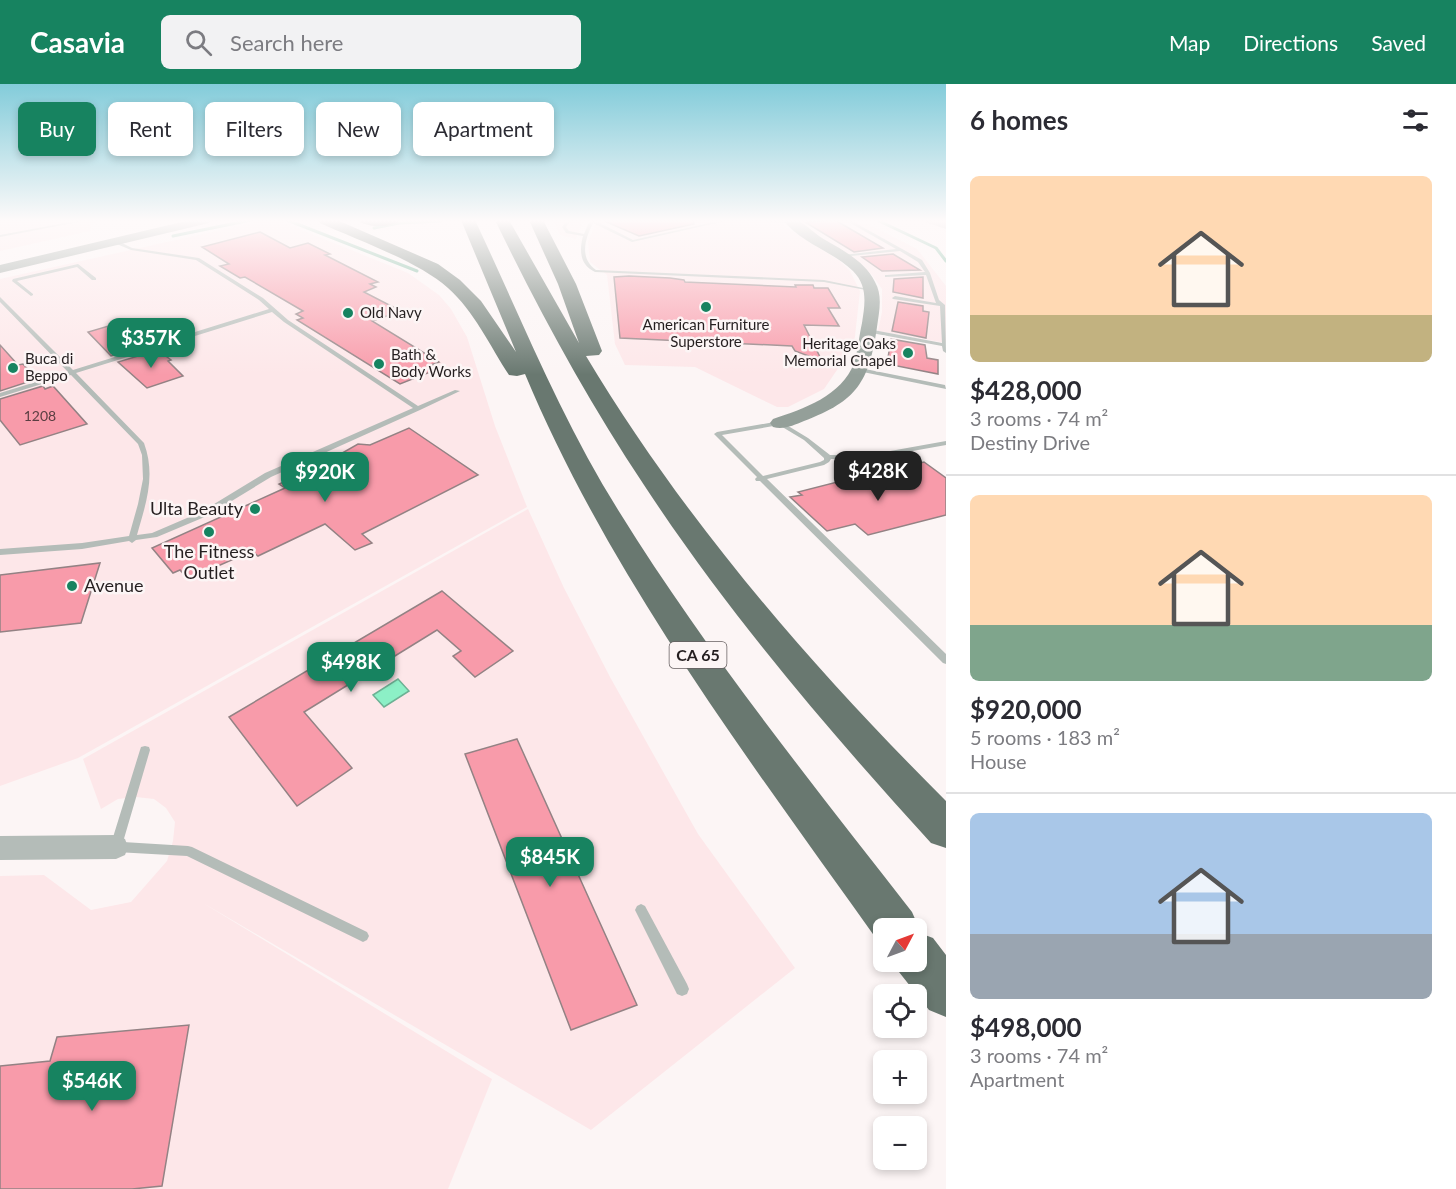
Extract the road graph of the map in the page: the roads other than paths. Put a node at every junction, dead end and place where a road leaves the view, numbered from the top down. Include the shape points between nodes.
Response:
1 (57, 272) edge
2 (80, 272) edge
3 (217, 272) edge
4 (437, 272) edge
5 (491, 272) edge
6 (530, 272) edge
7 (561, 272) edge
8 (608, 272) edge
9 (859, 272) edge
10 (928, 273) joint
11 (887, 276) dead end
12 (94, 279) dead end
13 (871, 290) junction
14 (31, 295) dead end
15 (895, 298) dead end
16 (0, 299) edge
17 (942, 305) junction
18 (272, 310) junction
19 (868, 332) junction
20 (945, 345) edge
21 (946, 351) edge
22 (860, 370) junction
23 (73, 372) junction
24 (593, 385) junction
25 (946, 387) edge
26 (457, 391) dead end
27 (0, 395) edge
28 (418, 409) junction
29 (780, 423) junction
30 (560, 430) junction
31 (946, 443) edge
32 (828, 457) junction
33 (759, 479) junction
34 (132, 540) junction
35 (0, 552) edge
36 (946, 660) edge
37 (145, 750) dead end
38 (935, 817) edge
39 (116, 847) junction
40 (0, 848) edge
41 (641, 910) dead end
42 (888, 918) edge
43 (363, 936) dead end
44 (927, 969) edge
45 (682, 989) dead end
46 (946, 993) edge

1 - 14 lane via 26,278 23,281
2 - 12 lane
3 - 18 lane
4 - 30 highway via 474,305
5 - 30 highway, CA 65
6 - 24 highway
7 - 24 highway via 596,362
8 - 13 lane via 824,281
9 - 13 street
10 - 11 lane
10 - 17 lane
13 - 19 street
15 - 17 lane
16 - 23 lane
17 - 20 lane
18 - 23 lane
18 - 28 lane
19 - 20 lane
19 - 22 street
20 - 21 lane
22 - 25 lane
22 - 29 street via 854,381 829,402
23 - 27 lane
23 - 34 lane via 143,448 148,475
24 - 38 highway via 664,496 746,606 831,707
26 - 28 lane
28 - 34 lane via 268,475 187,522 154,536
29 - 32 lane
29 - 33 lane via 717,434
30 - 42 highway, CA 65 via 605,512 678,627
31 - 32 lane via 868,457
32 - 33 lane via 822,464
33 - 36 lane
34 - 35 lane
37 - 39 lane
39 - 40 street
39 - 43 lane via 188,851
41 - 45 lane
44 - 46 highway

